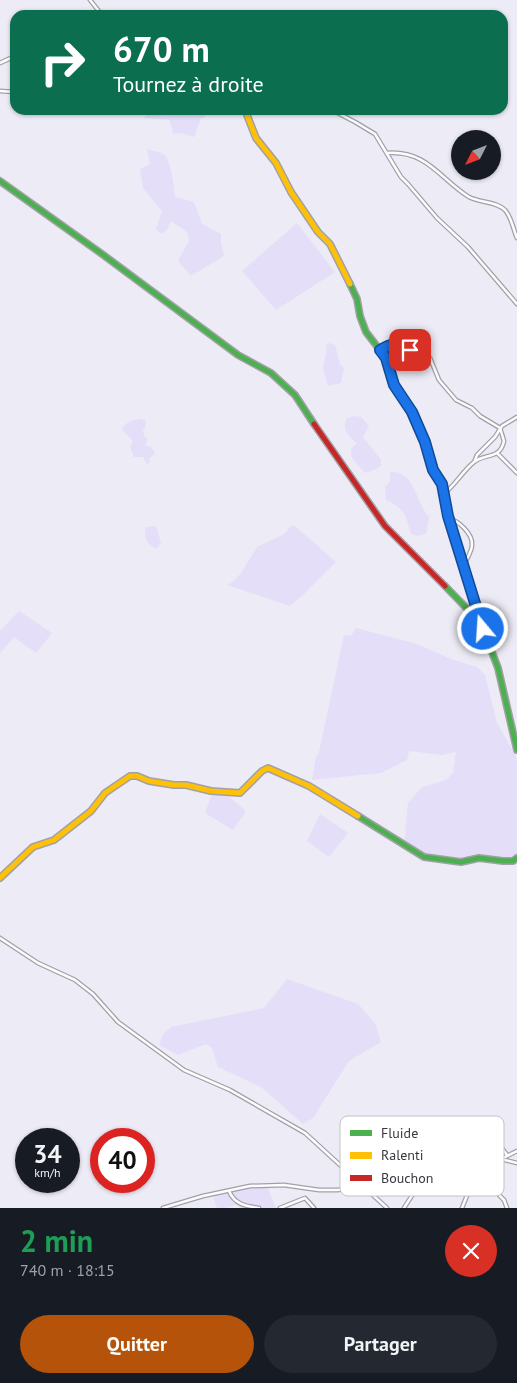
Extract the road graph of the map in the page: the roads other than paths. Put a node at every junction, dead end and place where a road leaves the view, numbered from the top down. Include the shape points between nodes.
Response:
1 (90, 0) edge
2 (98, 10) edge
3 (247, 115) edge
4 (342, 115) edge
5 (386, 154) junction
6 (0, 181) edge
7 (517, 238) edge
8 (517, 304) edge
9 (380, 350) junction
10 (517, 417) edge
11 (500, 428) junction
12 (497, 452) junction
13 (476, 460) junction
14 (517, 473) edge
15 (444, 494) junction
16 (449, 519) junction
17 (463, 569) junction
18 (480, 623) junction
19 (517, 750) edge
20 (517, 858) edge
21 (0, 878) edge
22 (0, 938) edge
23 (517, 1151) edge
24 (504, 1152) edge
25 (507, 1156) junction
26 (504, 1158) edge
27 (504, 1158) edge
28 (517, 1163) edge
29 (340, 1164) edge
30 (340, 1190) edge
31 (229, 1191) junction
32 (373, 1196) edge
33 (412, 1196) edge
34 (467, 1196) edge
35 (500, 1196) edge
36 (163, 1208) edge
37 (259, 1208) edge
38 (280, 1208) edge
39 (314, 1208) edge
40 (387, 1208) edge
41 (404, 1208) edge
42 (462, 1208) edge
43 (506, 1208) edge

1 - 2 street
3 - 9 street via 256,138 337,256 357,299 366,332
4 - 5 street via 375,134
5 - 7 street via 404,154 423,160 468,196 500,206 510,219
5 - 8 street via 401,177
6 - 18 street via 238,355 284,383 302,404 385,526
9 - 11 street via 397,343 430,358 439,380 456,400
9 - 15 street via 386,358 394,385 412,412
10 - 11 street
11 - 12 street via 504,441
11 - 13 street via 476,454
12 - 13 street
12 - 14 street
13 - 15 street
15 - 16 street
16 - 17 street
16 - 17 street via 459,523 472,542
17 - 18 street
18 - 19 street via 498,668
20 - 21 street via 514,861 479,858 461,862 424,857 309,786 268,768 240,793 130,776 105,793 91,811 54,840 33,848
22 - 29 street via 38,963 75,980 93,994 118,1022 184,1070 230,1090 305,1133
23 - 25 street
24 - 25 street
25 - 26 street
27 - 28 street
30 - 31 street via 268,1185
31 - 36 street
31 - 37 street via 241,1205
32 - 40 street
33 - 41 street
34 - 42 street
35 - 43 street
38 - 39 street via 305,1198

